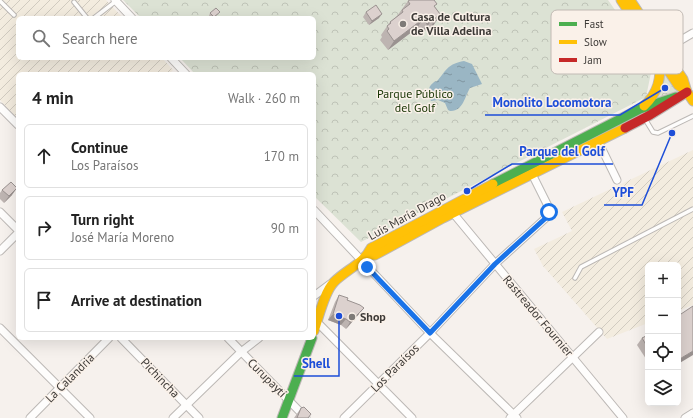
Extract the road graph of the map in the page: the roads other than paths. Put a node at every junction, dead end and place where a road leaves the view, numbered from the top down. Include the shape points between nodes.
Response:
1 (621, 0) edge
2 (630, 0) edge
3 (0, 1) edge
4 (116, 1) edge
5 (74, 2) dead end
6 (628, 10) edge
7 (636, 10) edge
8 (14, 15) dead end
9 (85, 16) edge
10 (97, 16) edge
11 (130, 16) edge
12 (693, 33) edge
13 (683, 40) edge
14 (172, 60) edge
15 (181, 72) edge
16 (660, 74) edge
17 (672, 74) edge
18 (687, 92) junction
19 (676, 97) junction
20 (693, 101) edge
21 (0, 107) edge
22 (640, 109) junction
23 (693, 116) edge
24 (645, 118) junction
25 (16, 123) edge
26 (598, 141) junction
27 (532, 174) junction
28 (617, 180) dead end
29 (693, 209) edge
30 (0, 212) edge
31 (316, 212) edge
32 (453, 213) junction
33 (16, 229) edge
34 (16, 233) edge
35 (0, 251) edge
36 (365, 257) junction
37 (495, 264) junction
38 (575, 278) dead end
39 (334, 282) junction
40 (316, 295) edge
41 (317, 322) junction
42 (316, 325) edge
43 (0, 328) edge
44 (599, 332) dead end
45 (430, 333) junction
46 (107, 340) edge
47 (123, 340) edge
48 (230, 340) edge
49 (256, 340) edge
50 (311, 340) edge
51 (241, 352) junction
52 (572, 357) junction
53 (379, 384) junction
54 (60, 388) junction
55 (289, 400) junction
56 (187, 406) junction
57 (693, 413) edge
58 (513, 417) edge
59 (30, 418) edge
60 (90, 418) edge
61 (173, 418) edge
62 (199, 418) edge
63 (282, 418) edge
64 (306, 418) edge
65 (344, 418) edge
66 (412, 418) edge
67 (623, 418) edge
68 (685, 418) edge

1 - 6 main road
2 - 7 main road
3 - 8 lane
4 - 10 lane
4 - 11 street
5 - 9 lane
12 - 13 street
14 - 15 street
16 - 22 main road via 654,96
17 - 18 main road via 678,85
18 - 19 main road, Luis María Drago
18 - 20 main road
19 - 22 main road, Luis María Drago
19 - 24 main road, Luis María Drago
21 - 25 street
22 - 36 main road, Luis María Drago via 371,248
23 - 24 lane via 658,133 651,129
24 - 26 main road, Luis María Drago
26 - 27 main road, Luis María Drago
26 - 28 street
27 - 32 main road, Luis María Drago
27 - 37 street, Los Paraísos via 549,208 548,216
29 - 38 lane via 581,268
30 - 33 street
31 - 36 street
32 - 36 main road, Luis María Drago via 375,255
32 - 37 street, Rastreador Fournier
34 - 35 street
36 - 39 main road, Luis María Drago
36 - 45 street
37 - 45 street, Los Paraísos
37 - 52 street, Rastreador Fournier
39 - 40 street, Luis María Drago
39 - 41 main road via 328,290
41 - 42 main road
41 - 53 street
43 - 54 street
44 - 52 street
45 - 53 street, Los Paraísos
45 - 58 street
46 - 54 street, La Calandria
47 - 56 street, Pichincha
48 - 51 street, Curupaytí
49 - 51 street
50 - 55 main road
51 - 55 street, Curupaytí
51 - 56 street
52 - 58 street
52 - 67 street, Rastreador Fournier
53 - 65 street, Los Paraísos
53 - 66 street
54 - 59 street, La Calandria
54 - 60 street
55 - 63 main road
55 - 64 street, Curupaytí
56 - 61 street
56 - 62 street, Pichincha
57 - 68 street

